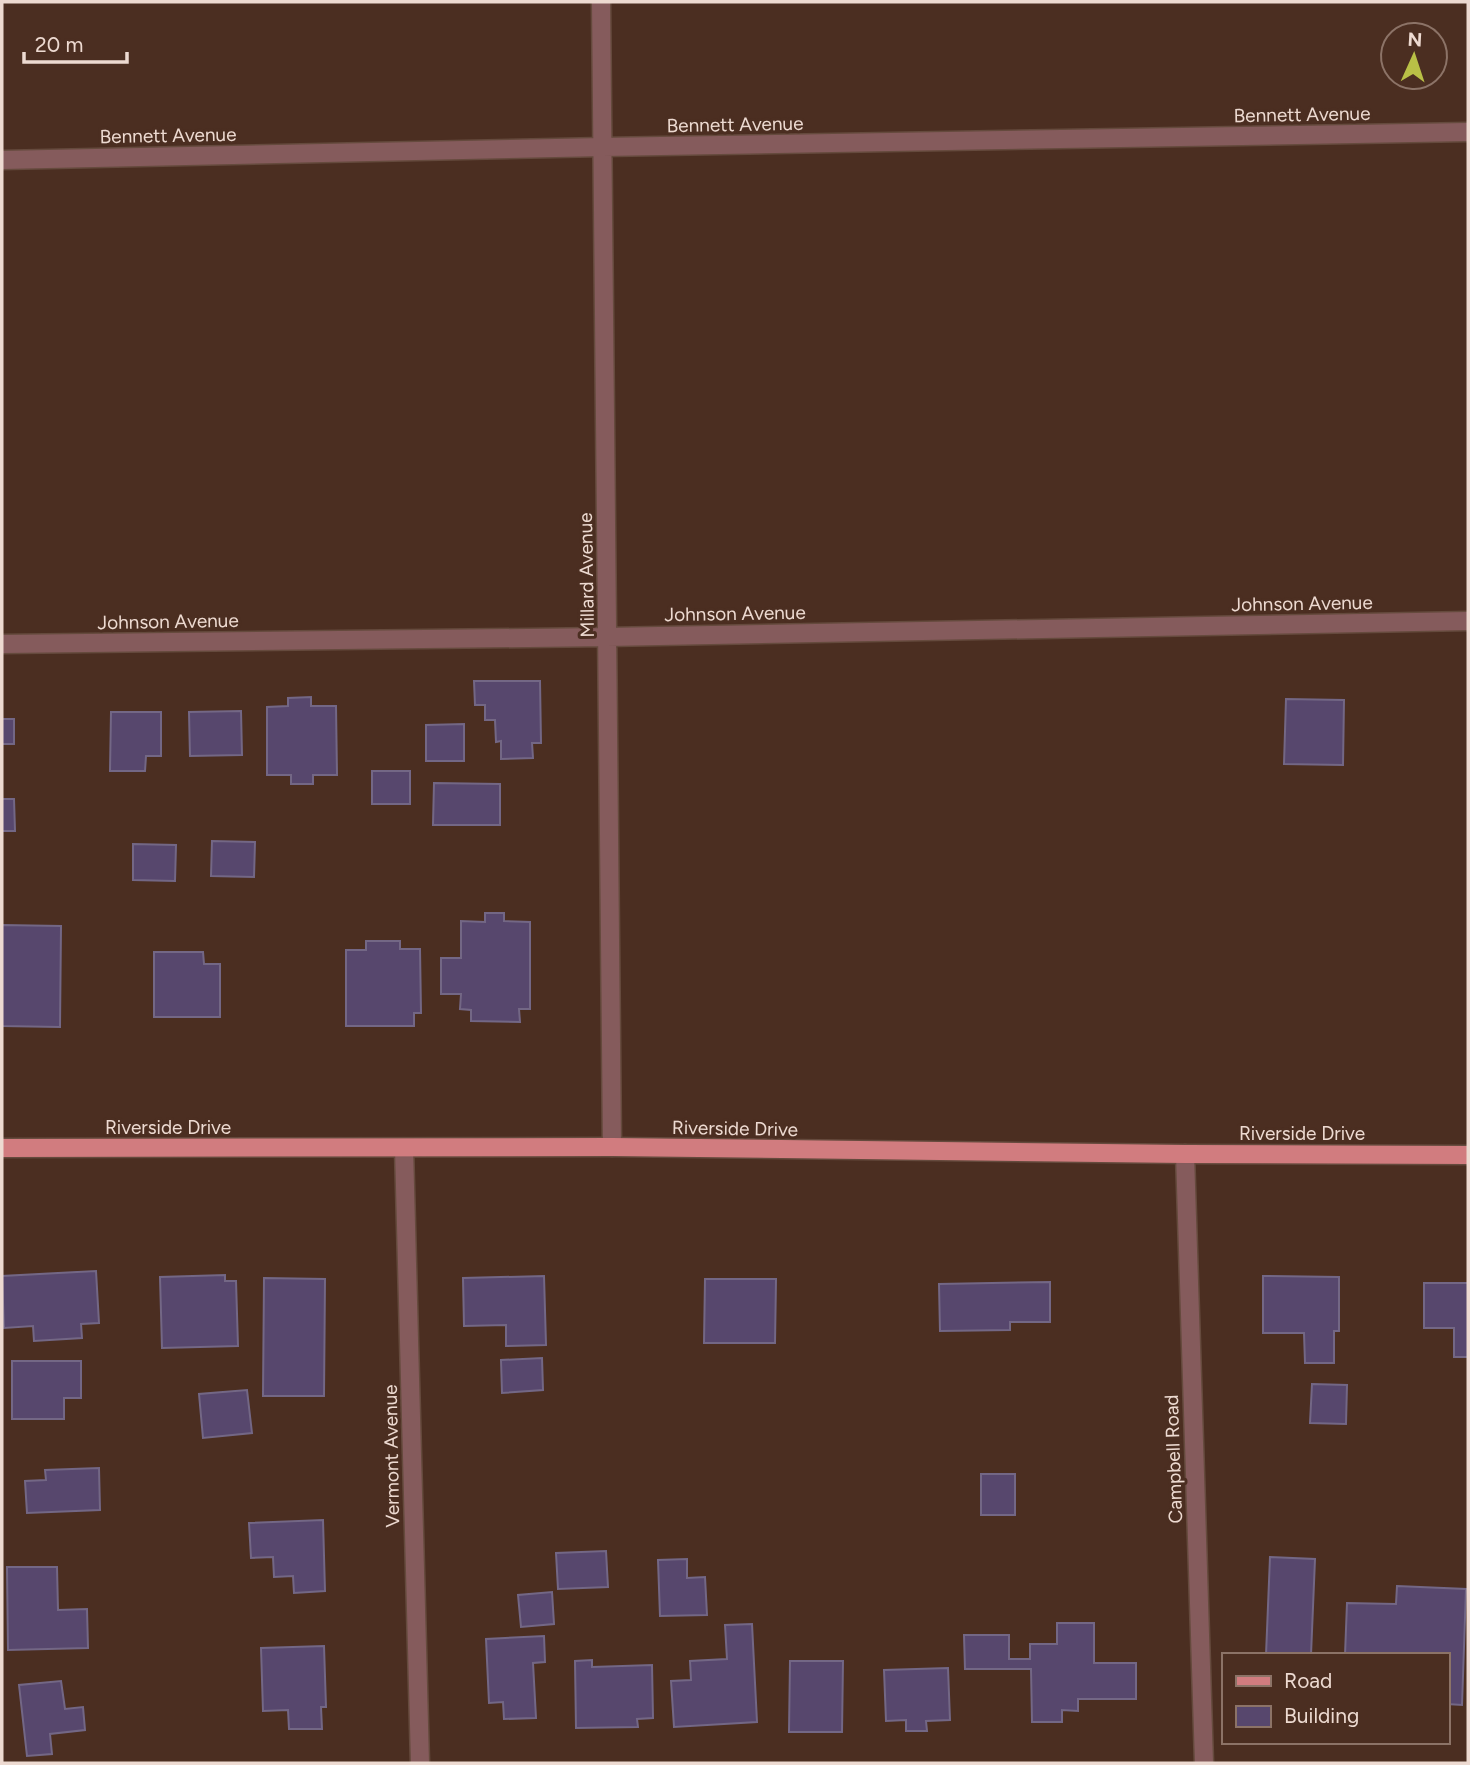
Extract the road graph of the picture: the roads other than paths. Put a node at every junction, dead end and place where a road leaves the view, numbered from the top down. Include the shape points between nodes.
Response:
1 (601, 2) edge
2 (1468, 132) edge
3 (603, 147) junction
4 (2, 160) edge
5 (1468, 621) edge
6 (607, 637) junction
7 (2, 644) edge
8 (612, 1147) junction
9 (2, 1148) edge
10 (404, 1148) junction
11 (1185, 1154) junction
12 (1468, 1155) edge
13 (419, 1763) edge
14 (1204, 1763) edge

1 - 3 street, Millard Avenue
2 - 3 street, Bennett Avenue
3 - 4 street, Bennett Avenue
3 - 6 street, Millard Avenue
5 - 6 street, Johnson Avenue
6 - 7 street, Johnson Avenue
6 - 8 street, Millard Avenue
8 - 10 main road, Riverside Drive
8 - 11 main road, Riverside Drive
9 - 10 main road, Riverside Drive
10 - 13 street, Vermont Avenue
11 - 12 main road, Riverside Drive
11 - 14 street, Campbell Road

